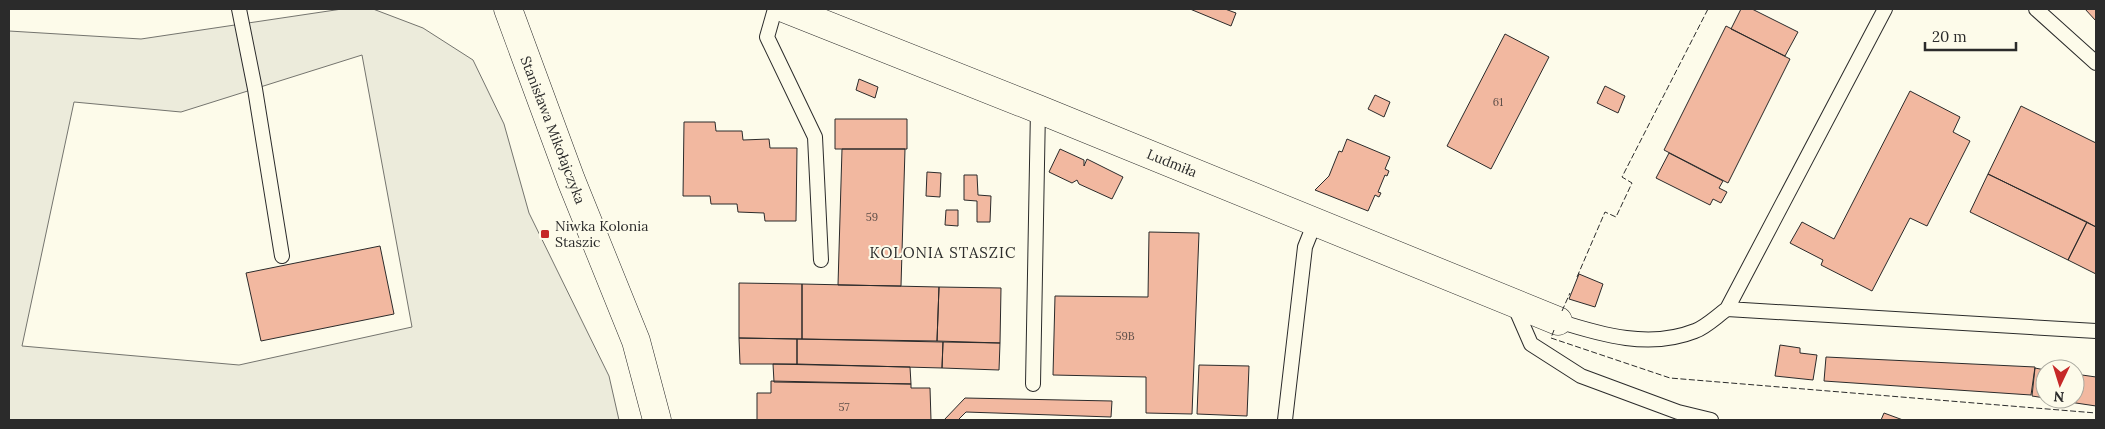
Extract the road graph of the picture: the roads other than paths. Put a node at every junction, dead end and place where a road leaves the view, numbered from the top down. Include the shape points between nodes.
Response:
1 (239, 9) edge
2 (508, 9) edge
3 (775, 9) edge
4 (786, 9) edge
5 (1885, 9) edge
6 (2036, 9) edge
7 (2096, 63) edge
8 (1038, 108) junction
9 (1315, 222) junction
10 (282, 256) dead end
11 (821, 260) dead end
12 (1513, 302) junction
13 (1727, 309) junction
14 (1558, 321) joint
15 (2096, 332) edge
16 (1033, 384) dead end
17 (657, 420) edge
18 (1285, 420) edge
19 (1711, 420) edge

1 - 10 lane via 256,89
2 - 17 street, Stanisława Mikołajczyka via 570,180 636,342
3 - 11 lane via 767,37 815,136
4 - 8 street, Ludmiła
5 - 13 lane
6 - 7 lane
8 - 9 street, Ludmiła
8 - 16 lane
9 - 12 street, Ludmiła
9 - 18 lane via 1305,247
12 - 14 street, Ludmiła
12 - 19 lane via 1532,344 1581,376 1678,412
13 - 14 lane via 1695,331 1648,341 1592,332
13 - 15 lane

